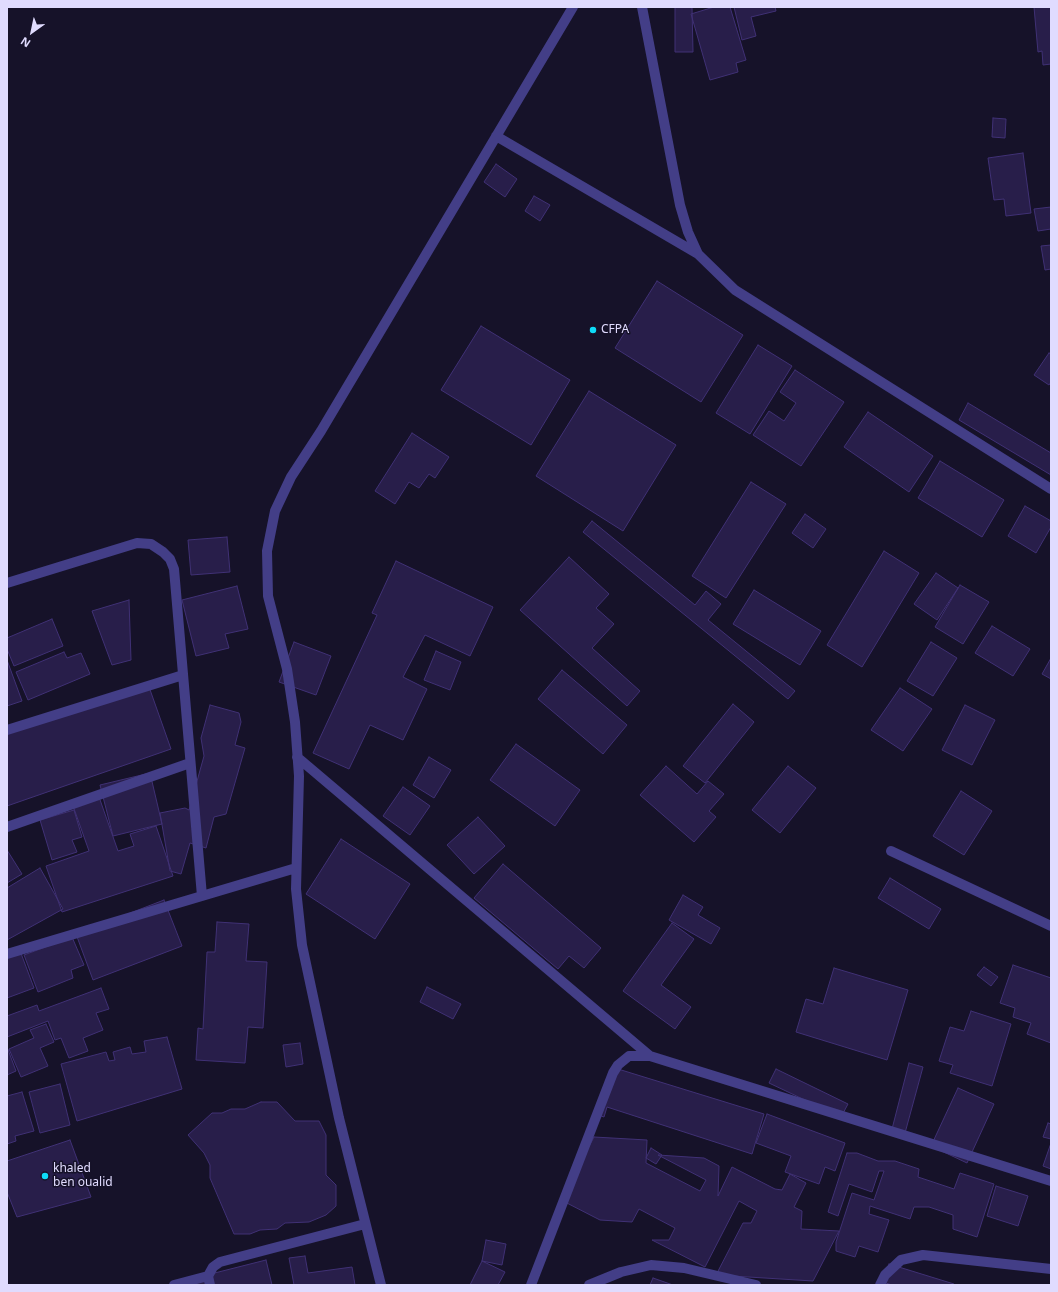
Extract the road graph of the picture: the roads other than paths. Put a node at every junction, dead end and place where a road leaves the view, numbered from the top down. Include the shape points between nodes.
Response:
1 (573, 7) edge
2 (642, 7) edge
3 (496, 136) junction
4 (698, 254) junction
5 (1051, 489) edge
6 (7, 583) edge
7 (183, 675) junction
8 (7, 730) edge
9 (297, 757) junction
10 (190, 763) junction
11 (7, 827) edge
12 (891, 850) dead end
13 (296, 868) junction
14 (202, 896) junction
15 (1051, 926) edge
16 (7, 954) edge
17 (650, 1056) junction
18 (1051, 1181) edge
19 (365, 1224) junction
20 (1051, 1269) edge
21 (209, 1280) edge
22 (174, 1285) edge
23 (381, 1285) edge
24 (531, 1285) edge
25 (589, 1285) edge
26 (756, 1285) edge
27 (880, 1285) edge

1 - 3 street
2 - 4 street via 680,205
3 - 4 street
3 - 9 street via 291,477 275,511 267,551 268,596 287,669
4 - 5 street via 741,294
6 - 7 street via 137,543 151,544 166,555 174,569
7 - 8 street
7 - 10 street
9 - 13 street
9 - 17 street
10 - 11 street
10 - 14 street
12 - 15 street
13 - 14 street
13 - 19 street via 302,945
14 - 16 street
17 - 18 street
17 - 24 street via 629,1056 613,1073
19 - 21 street via 220,1262 213,1267
19 - 23 street
20 - 27 street via 922,1254 901,1260 885,1275
21 - 22 street
25 - 26 street via 621,1272 651,1265 684,1268

